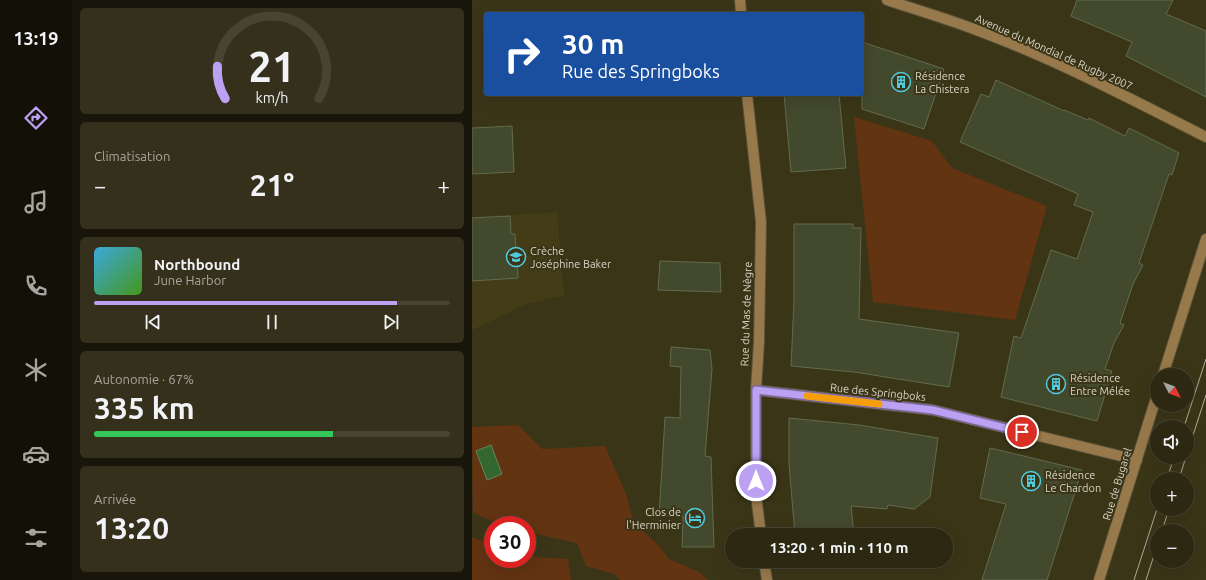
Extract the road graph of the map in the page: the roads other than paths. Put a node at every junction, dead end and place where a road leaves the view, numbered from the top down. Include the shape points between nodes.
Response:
1 (740, 0) edge
2 (887, 0) edge
3 (741, 12) edge
4 (747, 96) edge
5 (1206, 137) edge
6 (1206, 239) edge
7 (1165, 368) edge
8 (756, 390) junction
9 (1152, 412) edge
10 (1136, 460) junction
11 (760, 528) edge
12 (765, 568) edge
13 (767, 580) edge
14 (1099, 580) edge

1 - 3 street
2 - 5 street, Avenue du Mondial de Rugby 2007 via 980,31 1041,57
4 - 8 street, Rue du Mas de Nègre via 760,222
6 - 7 street
8 - 10 street, Rue des Springboks via 933,410
8 - 11 street, Rue du Mas de Nègre via 756,495
9 - 10 street, Rue de Bugarel
10 - 14 street, Rue de Bugarel
12 - 13 street

